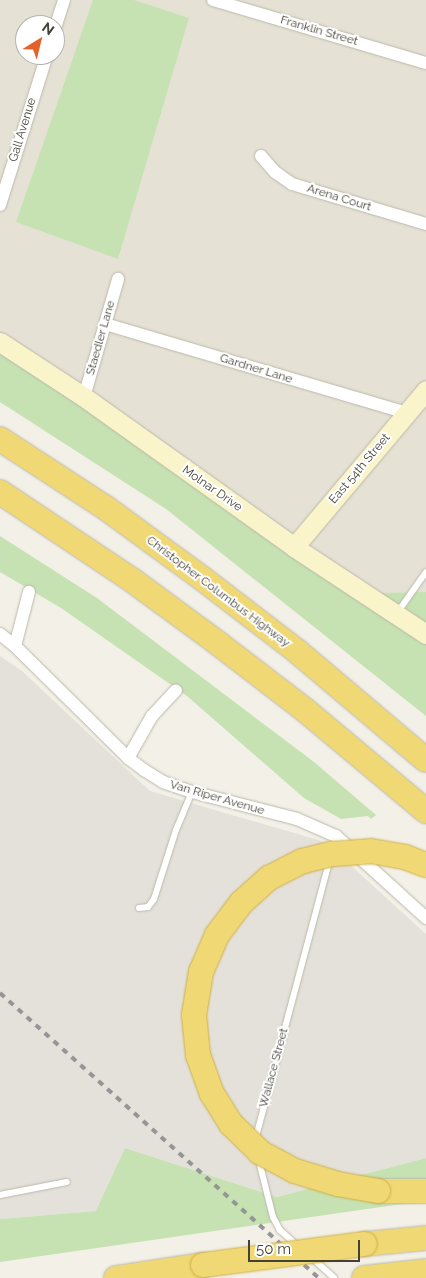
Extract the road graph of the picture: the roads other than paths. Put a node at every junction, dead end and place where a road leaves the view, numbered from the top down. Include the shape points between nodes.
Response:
1 (64, 0) edge
2 (213, 0) edge
3 (59, 15) edge
4 (426, 63) edge
5 (43, 65) edge
6 (261, 156) dead end
7 (0, 205) edge
8 (426, 224) edge
9 (118, 279) dead end
10 (105, 324) junction
11 (0, 342) edge
12 (426, 390) edge
13 (84, 397) junction
14 (407, 413) junction
15 (0, 439) edge
16 (0, 492) edge
17 (294, 547) junction
18 (426, 572) edge
19 (29, 592) dead end
20 (396, 614) junction
21 (0, 634) edge
22 (426, 634) edge
23 (15, 646) junction
24 (340, 687) junction
25 (176, 690) dead end
26 (426, 737) edge
27 (128, 758) junction
28 (426, 760) edge
29 (192, 792) junction
30 (426, 811) edge
31 (336, 836) junction
32 (426, 865) edge
33 (139, 908) dead end
34 (426, 918) edge
35 (66, 1182) dead end
36 (426, 1191) edge
37 (0, 1195) edge
38 (426, 1238) edge
39 (426, 1271) edge
40 (116, 1278) edge
41 (334, 1278) edge
42 (368, 1278) edge

1 - 3 street
2 - 4 street, Franklin Street
5 - 7 street, Gall Avenue
6 - 8 street, Arena Court via 292,184
9 - 10 street, Staedler Lane
10 - 13 street, Staedler Lane
10 - 14 street, Gardner Lane
11 - 13 street, Molnar Drive
12 - 14 street, East 54th Street
13 - 17 street, Molnar Drive
14 - 17 street, East 54th Street
15 - 24 highway, Christopher Columbus Highway via 155,543
16 - 30 highway via 125,575 219,644 305,710
17 - 20 street, Molnar Drive
18 - 20 lane
19 - 23 street
20 - 22 street, Molnar Drive
21 - 23 street, Van Riper Avenue
23 - 27 street, Van Riper Avenue
24 - 26 highway
24 - 28 highway, Christopher Columbus Highway
25 - 27 street via 152,716
27 - 29 street, Van Riper Avenue via 163,782
29 - 31 street, Van Riper Avenue via 297,820
29 - 33 lane via 154,899 148,907
31 - 34 street, Van Riper Avenue
31 - 41 lane, Wallace Street via 257,1133 258,1159 273,1217 280,1230
32 - 36 highway, bridge via 405,857 371,851 332,854 303,861 269,878 240,903 217,935 201,972 194,1015 198,1055 212,1094 237,1129 260,1152 295,1171 338,1184 378,1190
35 - 37 lane
38 - 40 highway, bridge
39 - 42 highway

